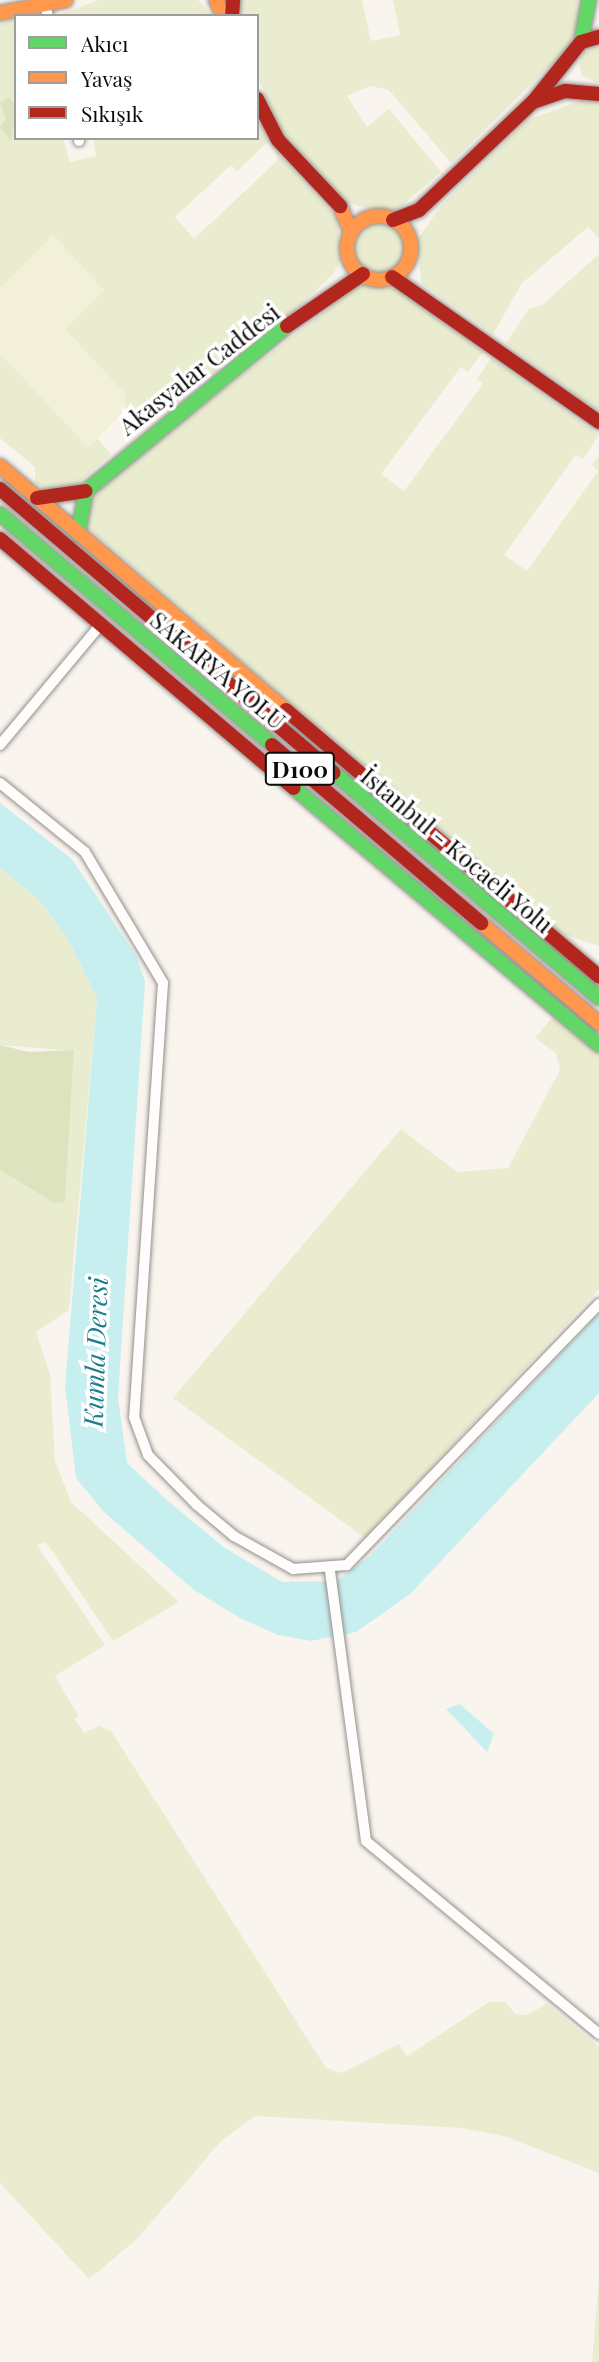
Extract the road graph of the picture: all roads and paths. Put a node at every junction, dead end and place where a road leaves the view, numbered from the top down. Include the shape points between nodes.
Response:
1 (66, 0) edge
2 (590, 0) edge
3 (47, 10) edge
4 (0, 13) edge
5 (599, 37) edge
6 (581, 42) junction
7 (570, 56) junction
8 (593, 93) edge
9 (533, 102) junction
10 (259, 103) edge
11 (340, 206) junction
12 (419, 210) junction
13 (363, 220) junction
14 (393, 220) junction
15 (351, 232) junction
16 (408, 235) junction
17 (349, 261) junction
18 (405, 267) junction
19 (363, 274) junction
20 (392, 277) junction
21 (340, 284) junction
22 (415, 289) junction
23 (599, 422) edge
24 (0, 466) edge
25 (0, 489) edge
26 (86, 491) junction
27 (37, 498) junction
28 (0, 514) edge
29 (78, 534) junction
30 (0, 538) edge
31 (101, 624) junction
32 (0, 745) edge
33 (0, 783) edge
34 (592, 967) edge
35 (599, 976) edge
36 (599, 998) edge
37 (599, 1023) edge
38 (599, 1045) edge
39 (599, 1304) edge
40 (330, 1573) junction
41 (599, 2034) edge

1 - 3 main road
2 - 6 main road
3 - 4 main road
5 - 6 main road
6 - 7 main road
7 - 8 main road via 570,75
7 - 9 main road
8 - 9 main road
9 - 12 main road
10 - 11 main road via 278,140
11 - 13 main road
11 - 15 main road
12 - 14 main road
12 - 16 main road
13 - 14 main road
13 - 15 main road
14 - 16 main road
15 - 17 main road
16 - 18 main road
17 - 19 main road
17 - 21 main road
18 - 20 main road
18 - 22 main road
19 - 20 main road
19 - 21 main road, Akasyalar Caddesi
20 - 22 main road
21 - 26 main road, Akasyalar Caddesi via 145,437
22 - 23 main road
24 - 27 main road
25 - 36 main road, İstanbul - Kocaeli Yolu / D100
26 - 27 main road
26 - 29 main road
27 - 29 main road
28 - 37 main road, SAKARYA YOLU / D100
29 - 34 main road
30 - 31 main road
31 - 32 street
31 - 38 main road
33 - 40 street via 85,852 163,983 133,1376 138,1436 164,1474 234,1536 293,1569
34 - 35 main road
39 - 40 street via 381,1536
40 - 41 street via 344,1646 366,1841

